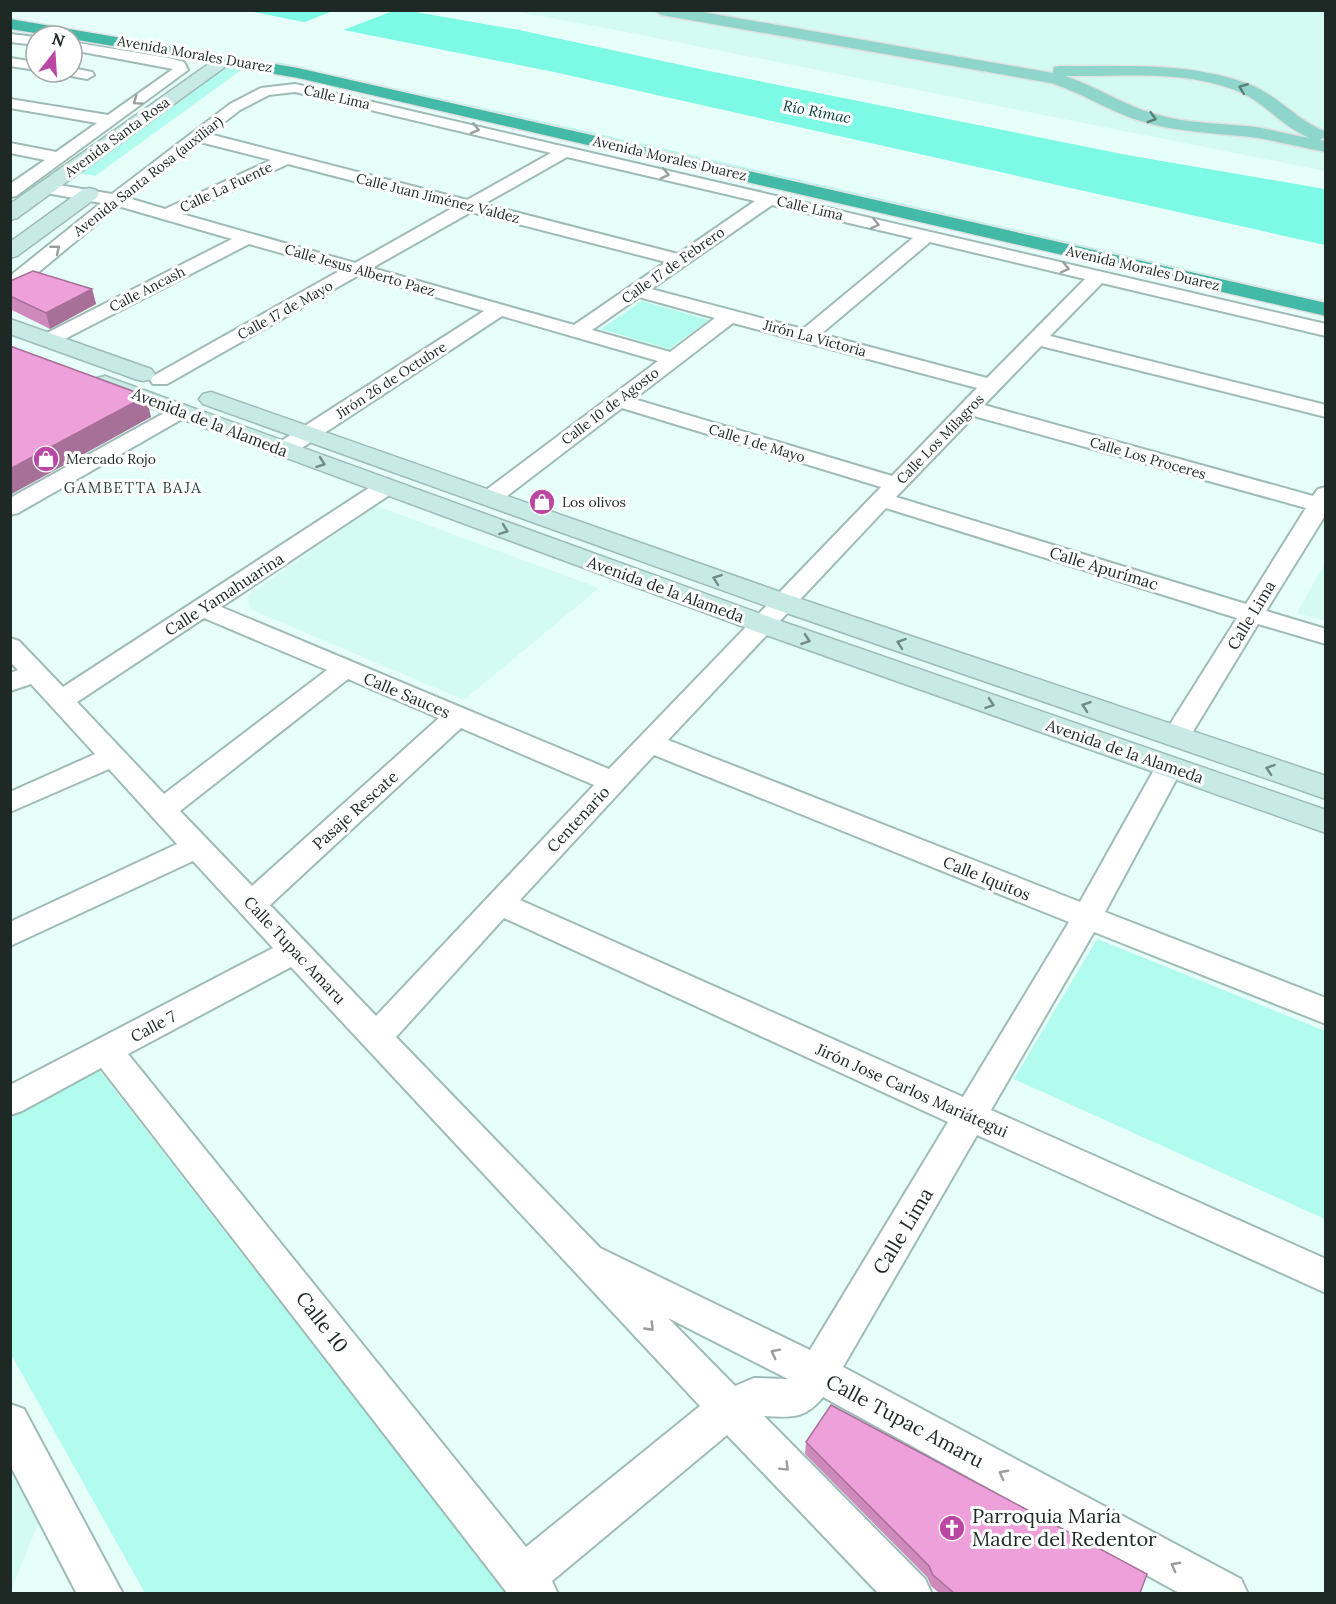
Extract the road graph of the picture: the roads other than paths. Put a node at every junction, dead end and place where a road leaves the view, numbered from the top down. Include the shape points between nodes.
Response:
1 (661, 10) edge
2 (718, 10) edge
3 (10, 15) edge
4 (10, 24) edge
5 (84, 39) edge
6 (115, 40) junction
7 (84, 48) edge
8 (223, 61) dead end
9 (1111, 71) junction
10 (84, 74) edge
11 (87, 75) dead end
12 (295, 88) joint
13 (1098, 95) junction
14 (10, 103) edge
15 (366, 104) junction
16 (1273, 106) junction
17 (478, 114) junction
18 (109, 120) junction
19 (1217, 129) junction
20 (197, 136) junction
21 (1326, 137) edge
22 (1326, 147) edge
23 (10, 148) edge
24 (566, 151) junction
25 (57, 157) junction
26 (286, 159) junction
27 (47, 188) junction
28 (89, 194) junction
29 (769, 199) junction
30 (115, 200) junction
31 (14, 202) edge
32 (469, 206) junction
33 (68, 209) junction
34 (166, 215) junction
35 (927, 236) junction
36 (247, 238) junction
37 (10, 252) edge
38 (680, 260) junction
39 (357, 269) junction
40 (1098, 276) junction
41 (10, 286) edge
42 (637, 291) junction
43 (1326, 297) edge
44 (499, 310) junction
45 (1326, 310) edge
46 (730, 316) junction
47 (10, 326) edge
48 (1326, 330) edge
49 (577, 332) junction
50 (807, 336) junction
51 (1038, 339) junction
52 (48, 340) junction
53 (10, 347) edge
54 (672, 359) junction
55 (160, 380) junction
56 (992, 386) junction
57 (617, 400) junction
58 (970, 408) junction
59 (182, 411) junction
60 (1326, 411) edge
61 (308, 433) junction
62 (283, 450) junction
63 (386, 487) junction
64 (889, 492) junction
65 (490, 498) junction
66 (1323, 502) edge
67 (10, 508) edge
68 (782, 602) junction
69 (202, 608) junction
70 (1252, 614) junction
71 (762, 624) junction
72 (1326, 637) edge
73 (10, 646) edge
74 (345, 669) junction
75 (23, 678) edge
76 (62, 700) junction
77 (458, 716) junction
78 (650, 743) junction
79 (1173, 752) junction
80 (114, 756) junction
81 (613, 782) junction
82 (1326, 788) edge
83 (10, 803) edge
84 (164, 809) junction
85 (1326, 822) edge
86 (198, 846) junction
87 (499, 903) junction
88 (252, 904) junction
89 (1087, 917) junction
90 (10, 935) edge
91 (296, 951) junction
92 (1326, 1012) edge
93 (377, 1037) junction
94 (107, 1051) junction
95 (10, 1101) edge
96 (970, 1116) junction
97 (580, 1254) junction
98 (1326, 1277) edge
99 (818, 1374) junction
100 (728, 1409) junction
101 (10, 1423) edge
102 (529, 1585) edge
103 (101, 1593) edge
104 (910, 1593) edge
105 (1226, 1593) edge

1 - 13 main road via 1044,76
2 - 9 main road via 758,21 1058,71
3 - 43 highway, Avenida Morales Duarez via 282,59
4 - 6 highway, Avenida Morales Duarez
5 - 6 highway
6 - 17 highway, Avenida Morales Duarez via 288,71
7 -> 18 street via 179,65 181,70
8 - 27 street, Avenida Santa Rosa
9 - 13 main road via 1094,82
16 -> 9 main road via 1258,94 1209,76 1162,70
10 - 11 street
12 - 15 street, Calle Lima
12 - 20 street, Avenida Santa Rosa (auxiliar) via 274,88 257,94
13 -> 19 main road via 1149,118
14 - 18 street
15 - 17 highway
15 -> 24 street, Calle Lima
16 - 19 main road via 1264,122
16 - 21 main road via 1298,127
17 - 45 highway, Avenida Morales Duarez
18 - 25 street
19 - 22 main road
20 - 26 street, Calle Juan Jiménez Valdez
20 - 30 street, Avenida Santa Rosa (auxiliar)
23 - 25 street
24 -> 29 street, Calle Lima
24 - 32 street, Calle 17 de Mayo
25 - 31 street
26 - 32 street, Calle Juan Jiménez Valdez
26 - 34 street, Calle La Fuente
27 - 28 street, Calle Jesus Alberto Paez
27 - 31 street, Avenida Santa Rosa
28 - 30 street, Calle Jesus Alberto Paez
28 - 33 street, Avenida Santa Rosa
29 -> 35 street, Calle Lima
29 - 38 street, Calle 17 de Febrero
30 - 34 street, Calle Jesus Alberto Paez
41 -> 30 street, Avenida Santa Rosa (auxiliar)
31 - 33 street
32 - 38 street, Calle Juan Jiménez Valdez
32 - 39 street, Calle 17 de Mayo
33 - 37 street, Avenida Santa Rosa
34 - 36 street, Calle Jesus Alberto Paez
35 -> 40 street, Calle Lima
35 - 50 street
36 - 39 street, Calle Jesus Alberto Paez
36 - 52 street, Calle Ancash
38 - 42 street, Calle 17 de Febrero
39 - 44 street, Calle Jesus Alberto Paez
39 - 55 street, Calle 17 de Mayo
40 - 48 street, Calle Lima
40 - 51 street, Calle Los Milagros
42 - 46 street, Jirón La Victoria
42 - 49 street, Calle 17 de Febrero
44 - 49 street, Calle Jesus Alberto Paez
44 - 61 street, Jirón 26 de Octubre
46 - 50 street, Jirón La Victoria
46 - 54 street, Calle 10 de Agosto
47 - 52 street, Avenida de la Alameda
49 - 54 street, Calle Jesus Alberto Paez
50 - 56 street, Jirón La Victoria
51 - 56 street, Calle Los Milagros
51 - 60 street
52 - 55 street, Avenida de la Alameda
53 - 59 street, Avenida de la Alameda
54 - 57 street, Calle 10 de Agosto
55 - 61 street, Avenida de la Alameda
56 - 58 street, Calle Los Milagros
57 - 64 street, Calle 1 de Mayo
57 - 65 street, Calle 10 de Agosto
58 - 64 street, Calle Los Milagros
58 - 66 street, Calle Los Proceres
59 - 62 street, Avenida de la Alameda
59 - 67 street
61 - 62 street, Jirón 26 de Octubre
61 - 65 street, Avenida de la Alameda
62 -> 63 street, Avenida de la Alameda
63 - 69 street, Calle Yamahuarina
63 -> 71 street, Avenida de la Alameda
64 - 68 street, Calle Los Milagros
64 - 70 street, Calle Apurímac
68 -> 65 street, Avenida de la Alameda
66 - 70 street, Calle Lima
68 - 71 street, Centenario
79 -> 68 street, Avenida de la Alameda
69 - 74 street, Calle Sauces
69 - 76 street, Calle Yamahuarina
70 - 72 street, Calle Apurímac
70 - 79 street, Calle Lima
71 - 78 street, Centenario
71 -> 79 street, Avenida de la Alameda
73 - 75 street, Calle Tupac Amaru
74 - 77 street, Calle Sauces
74 - 84 street
75 - 76 street, Calle Tupac Amaru
76 - 80 street, Calle Tupac Amaru
77 - 81 street, Calle Sauces
77 - 88 street, Pasaje Rescate
78 - 81 street, Centenario
78 - 89 street, Calle Iquitos
82 -> 79 street, Avenida de la Alameda
79 - 85 street, Avenida de la Alameda
79 - 89 street, Calle Lima
80 - 83 street
80 - 84 street, Calle Tupac Amaru
81 - 87 street, Centenario
84 - 86 street, Calle Tupac Amaru
86 - 88 street, Calle Tupac Amaru
86 - 90 street
87 - 93 street, Centenario
87 - 96 street, Jirón Jose Carlos Mariátegui
88 - 91 street, Calle Tupac Amaru
89 - 92 street, Calle Iquitos
89 - 96 street, Calle Lima
91 - 93 street, Calle Tupac Amaru
91 - 94 street, Calle 7
93 - 97 street, Calle Tupac Amaru
94 - 95 street, Calle 7
94 - 102 street, Calle 10
96 - 98 street, Jirón Jose Carlos Mariátegui
96 - 99 street, Calle Lima
99 -> 97 street, Calle Tupac Amaru
97 -> 100 street, Calle Tupac Amaru
99 - 100 street, Calle Lima via 797,1398 754,1397
105 -> 99 street, Calle Tupac Amaru
100 - 102 street, Calle Lima
100 -> 104 street, Calle Tupac Amaru
101 - 103 street

